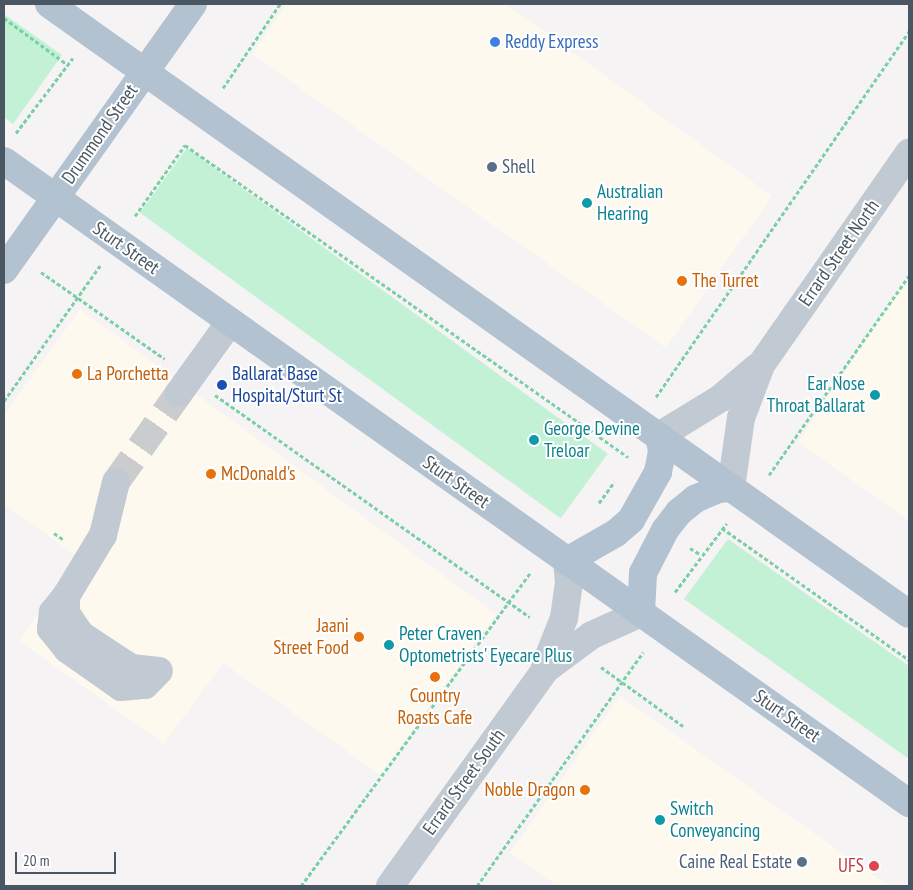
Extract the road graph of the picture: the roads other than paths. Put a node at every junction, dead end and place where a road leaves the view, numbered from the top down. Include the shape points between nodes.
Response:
1 (49, 4) edge
2 (193, 4) edge
3 (144, 71) junction
4 (8, 150) edge
5 (909, 153) edge
6 (55, 197) junction
7 (9, 262) edge
8 (230, 322) junction
9 (768, 354) junction
10 (185, 385) tunnel mouth
11 (659, 436) junction
12 (116, 482) tunnel mouth
13 (741, 495) junction
14 (558, 554) junction
15 (641, 613) junction
16 (909, 614) edge
17 (565, 642) junction
18 (159, 671) dead end
19 (909, 803) edge
20 (390, 886) edge

1 - 3 main road
2 - 3 main road, Drummond Street
3 - 6 main road, Drummond Street
3 - 11 main road
4 - 6 main road, Sturt Street
5 - 9 street, Errard Street North
6 - 7 main road, Drummond Street
6 - 8 main road, Sturt Street
8 - 10 street
8 - 14 main road, Sturt Street
9 - 11 street, Errard Street North via 721,398
9 - 13 street, Errard Street North via 746,399 736,445
11 - 13 main road
11 - 14 main road via 662,451 658,472 631,520 616,533
12 - 18 street via 103,535 66,596 66,613 81,635 131,668
13 - 15 main road via 718,488 695,499 679,512 665,530 643,573
13 - 16 main road
14 - 15 main road, Sturt Street
14 - 17 street via 568,595
15 - 17 street, Errard Street South
15 - 19 main road, Sturt Street
17 - 20 street, Errard Street South

